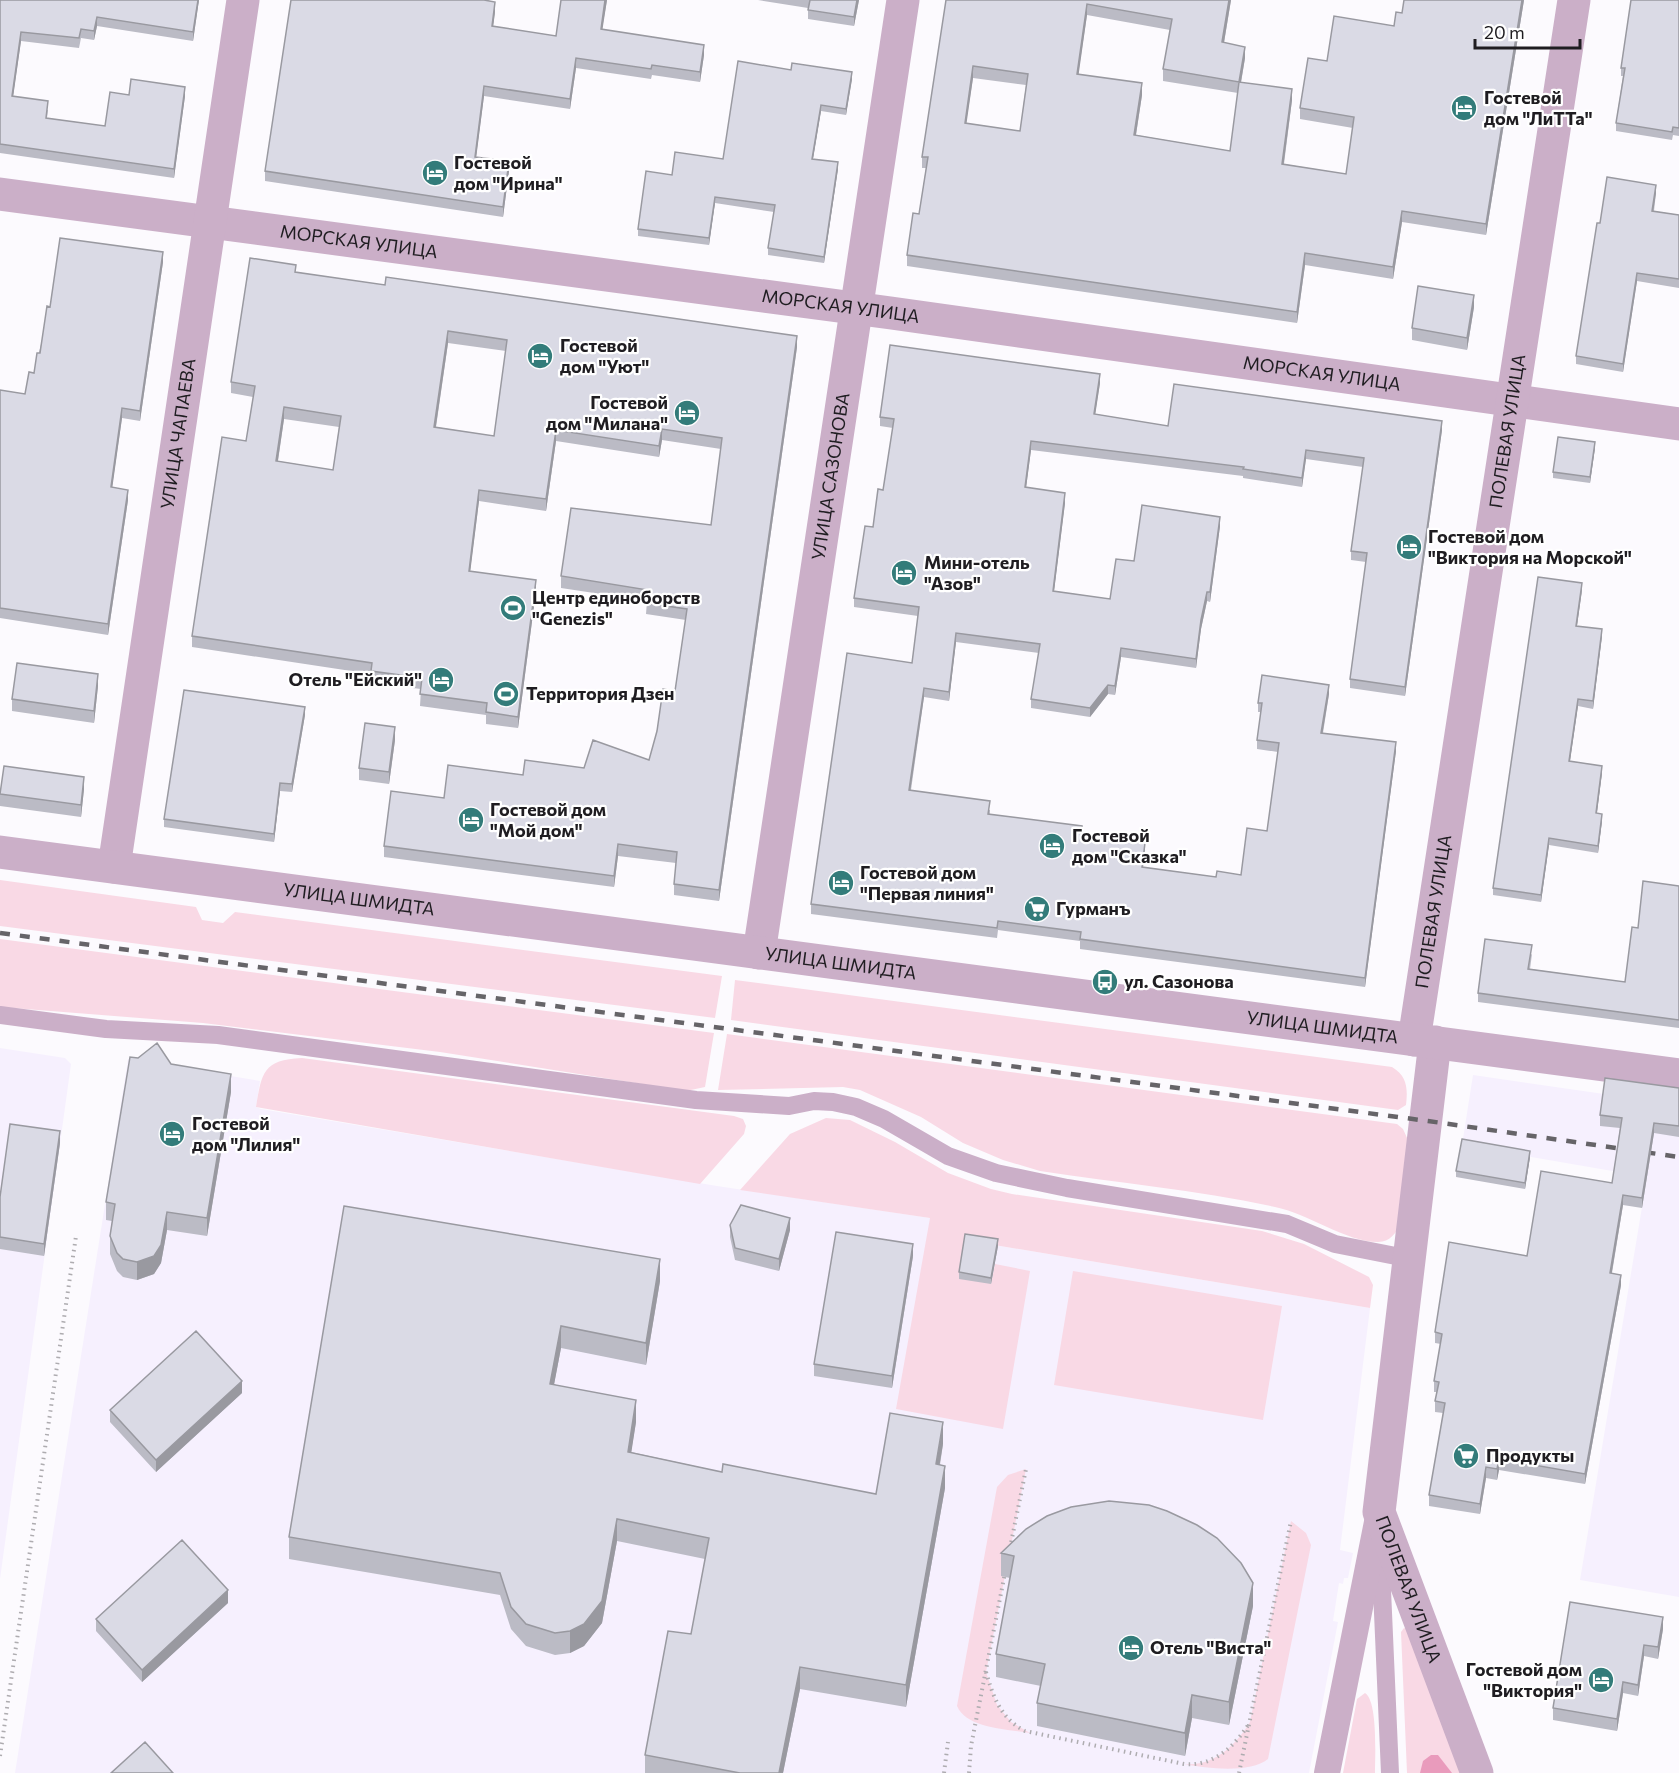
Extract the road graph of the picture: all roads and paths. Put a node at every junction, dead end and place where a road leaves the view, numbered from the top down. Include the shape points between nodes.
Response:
1 (243, 0) edge
2 (903, 0) edge
3 (1574, 0) edge
4 (0, 194) edge
5 (209, 222) junction
6 (856, 308) junction
7 (1512, 399) junction
8 (1679, 424) edge
9 (0, 852) edge
10 (114, 867) junction
11 (759, 953) junction
12 (0, 1015) edge
13 (1425, 1041) junction
14 (1679, 1075) edge
15 (76, 1236) dead end
16 (1411, 1259) junction
17 (1026, 1469) dead end
18 (1379, 1512) junction
19 (1291, 1521) dead end
20 (1008, 1559) edge
21 (1006, 1570) edge
22 (986, 1672) junction
23 (1250, 1722) junction
24 (948, 1742) dead end
25 (0, 1756) edge
26 (944, 1773) edge
27 (969, 1773) edge
28 (1239, 1773) edge
29 (1327, 1773) edge
30 (1390, 1773) edge
31 (1477, 1773) edge

1 - 5 street, УЛИЦА ЧАПАЕВА
2 - 6 street, УЛИЦА САЗОНОВА
3 - 7 street, ПОЛЕВАЯ УЛИЦА
4 - 5 street, МОРСКАЯ УЛИЦА
5 - 6 street, МОРСКАЯ УЛИЦА
5 - 10 street, УЛИЦА ЧАПАЕВА
6 - 7 street, МОРСКАЯ УЛИЦА
6 - 11 street, УЛИЦА САЗОНОВА
7 - 8 street, МОРСКАЯ УЛИЦА
7 - 13 street, ПОЛЕВАЯ УЛИЦА
9 - 10 street, УЛИЦА ШМИДТА
10 - 11 street, УЛИЦА ШМИДТА
11 - 13 street, УЛИЦА ШМИДТА
12 - 16 lane via 106,1029 218,1035 696,1100 789,1106 833,1102 865,1111 948,1156 996,1173 1287,1224 1335,1244
13 - 14 street, УЛИЦА ШМИДТА
13 - 16 street, ПОЛЕВАЯ УЛИЦА
15 - 25 path
16 - 18 street, ПОЛЕВАЯ УЛИЦА
17 - 20 path
18 - 29 street
18 - 30 lane
18 - 31 street, ПОЛЕВАЯ УЛИЦА
19 - 23 path
21 - 22 path
22 - 23 path via 997,1705 1025,1731 1184,1764 1207,1761 1227,1751
22 - 27 path
23 - 28 path
24 - 26 path

